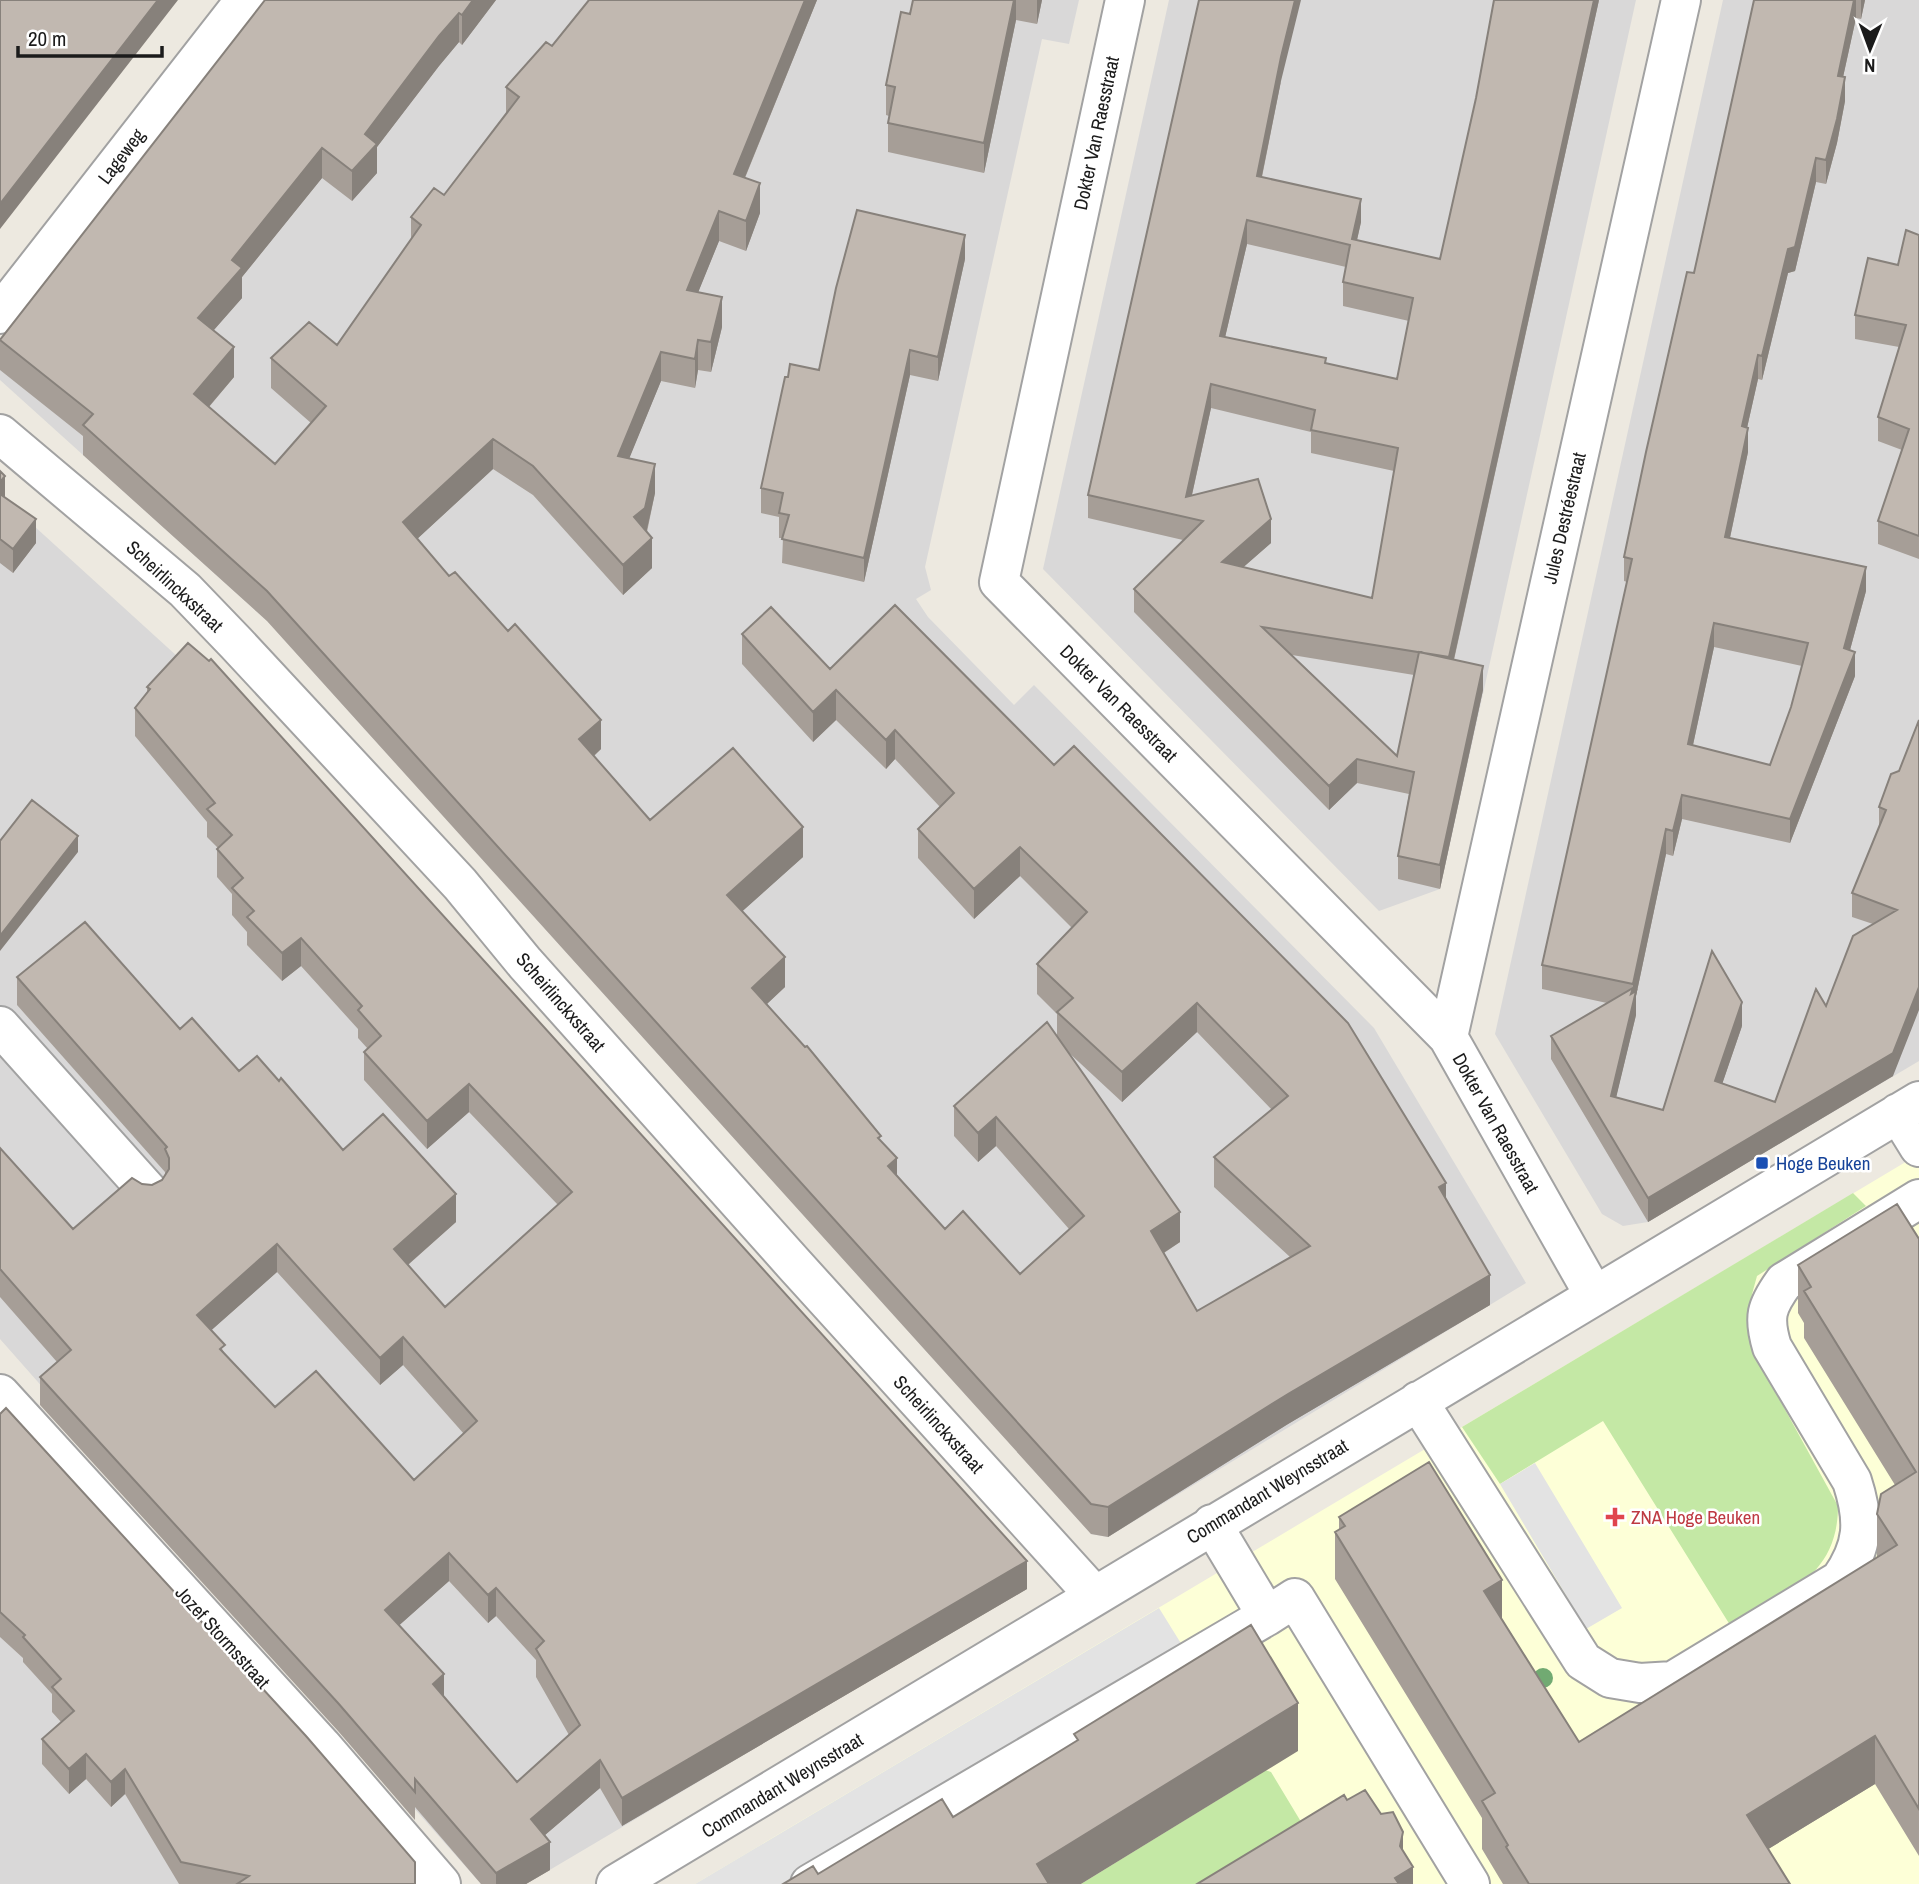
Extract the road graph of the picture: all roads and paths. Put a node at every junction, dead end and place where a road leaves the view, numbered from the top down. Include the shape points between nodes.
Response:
1 (245, 0) edge
2 (1125, 0) edge
3 (1681, 0) edge
4 (0, 314) edge
5 (0, 434) edge
6 (0, 1026) edge
7 (1448, 1037) junction
8 (1908, 1107) edge
9 (1919, 1147) edge
10 (148, 1191) edge
11 (1919, 1199) edge
12 (1594, 1296) junction
13 (0, 1394) edge
14 (1418, 1401) junction
15 (1212, 1524) junction
16 (1095, 1596) junction
17 (1267, 1616) junction
18 (442, 1884) edge
19 (616, 1884) edge
20 (810, 1884) edge
21 (1471, 1884) edge

1 - 4 street, Lageweg
2 - 7 street, Dokter Van Raesstraat via 999,582
3 - 7 street, Jules Destréestraat
5 - 16 street, Scheirlinckxstraat via 185,590 236,643 460,884 774,1242
6 - 10 street
7 - 12 street, Dokter Van Raesstraat
8 - 9 street
8 - 12 street, Commandant Weynsstraat
11 - 14 street via 1784,1282 1771,1300 1765,1324 1772,1347 1852,1481 1860,1505 1856,1558 1840,1580 1673,1681 1640,1683 1610,1678 1583,1661
12 - 14 street, Commandant Weynsstraat
13 - 18 street, Jozef Stormsstraat
14 - 15 street, Commandant Weynsstraat
15 - 16 street, Commandant Weynsstraat
15 - 17 street
16 - 19 street, Commandant Weynsstraat
17 - 20 street
17 - 21 street via 1295,1598

